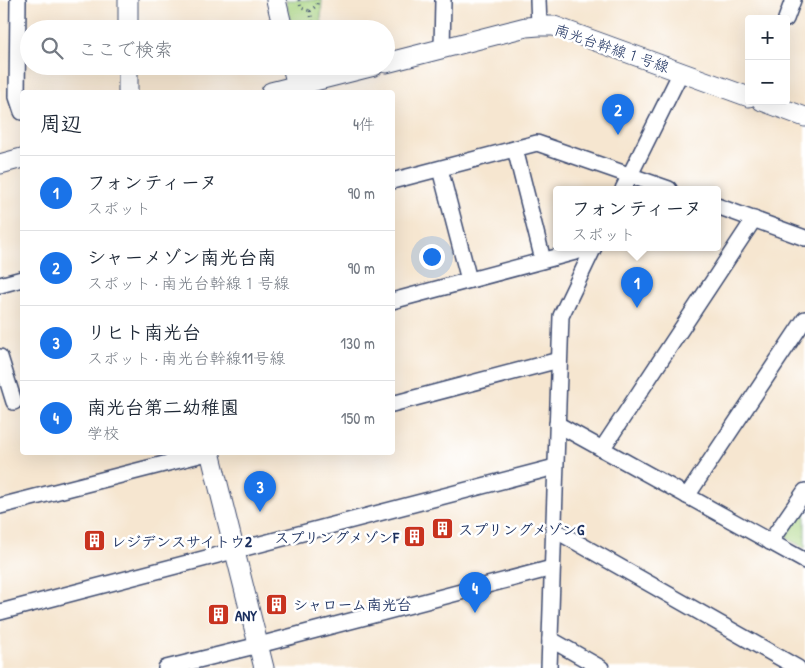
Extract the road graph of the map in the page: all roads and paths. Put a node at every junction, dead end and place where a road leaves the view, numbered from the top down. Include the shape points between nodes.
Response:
1 (18, 0) edge
2 (128, 0) edge
3 (276, 0) edge
4 (299, 0) edge
5 (318, 0) edge
6 (443, 0) edge
7 (538, 0) edge
8 (793, 0) edge
9 (310, 11) junction
10 (787, 15) edge
11 (128, 20) edge
12 (281, 20) edge
13 (312, 20) edge
14 (540, 26) junction
15 (442, 49) junction
16 (395, 61) edge
17 (681, 72) junction
18 (128, 75) edge
19 (294, 75) edge
20 (339, 75) edge
21 (297, 86) junction
22 (128, 90) edge
23 (280, 90) edge
24 (745, 96) edge
25 (773, 105) edge
26 (20, 106) edge
27 (805, 117) edge
28 (515, 149) junction
29 (20, 159) edge
30 (0, 164) edge
31 (440, 169) junction
32 (630, 175) junction
33 (395, 180) edge
34 (624, 186) edge
35 (661, 186) edge
36 (721, 207) edge
37 (754, 219) junction
38 (805, 238) edge
39 (578, 251) edge
40 (592, 251) edge
41 (543, 260) junction
42 (20, 280) edge
43 (469, 280) junction
44 (0, 285) edge
45 (395, 298) edge
46 (805, 319) edge
47 (0, 357) edge
48 (559, 360) junction
49 (12, 402) edge
50 (395, 403) edge
51 (557, 424) junction
52 (602, 449) junction
53 (202, 455) edge
54 (210, 455) edge
55 (556, 467) junction
56 (805, 491) edge
57 (687, 496) junction
58 (0, 506) edge
59 (553, 529) junction
60 (770, 542) junction
61 (234, 551) junction
62 (805, 562) edge
63 (552, 568) junction
64 (0, 612) edge
65 (550, 639) junction
66 (258, 645) junction
67 (166, 668) edge
68 (264, 668) edge
69 (549, 668) edge
70 (601, 668) edge
71 (798, 668) edge

1 - 26 street via 17,97
2 - 11 street
3 - 12 street
4 - 9 path via 301,8
5 - 9 path
6 - 15 street
7 - 14 street
8 - 10 street
9 - 13 path
14 - 15 street, 南光台幹線１号線
14 - 17 street, 南光台幹線１号線 via 554,26
15 - 16 street, 南光台幹線１号線
17 - 24 street, 南光台幹線１号線
17 - 32 street
18 - 22 street
19 - 21 street
20 - 21 street
21 - 23 street
25 - 27 street
28 - 31 street
28 - 32 street via 537,143
28 - 41 street
29 - 30 street
31 - 33 street
31 - 43 street
32 - 34 street
32 - 35 street
36 - 37 street
37 - 38 street
37 - 52 street
39 - 41 street
40 - 48 street via 561,316
41 - 43 street
42 - 44 street
43 - 45 street
46 - 57 street
47 - 49 street
48 - 50 street
48 - 51 street
51 - 52 street
51 - 55 street
52 - 57 street
53 - 58 street
54 - 61 street
55 - 59 street
55 - 61 street
56 - 60 street
57 - 60 street
59 - 63 street
59 - 71 street
60 - 62 street
61 - 64 street
61 - 66 street
63 - 65 street
63 - 66 street
65 - 69 street
65 - 70 street
66 - 67 street
66 - 68 street

